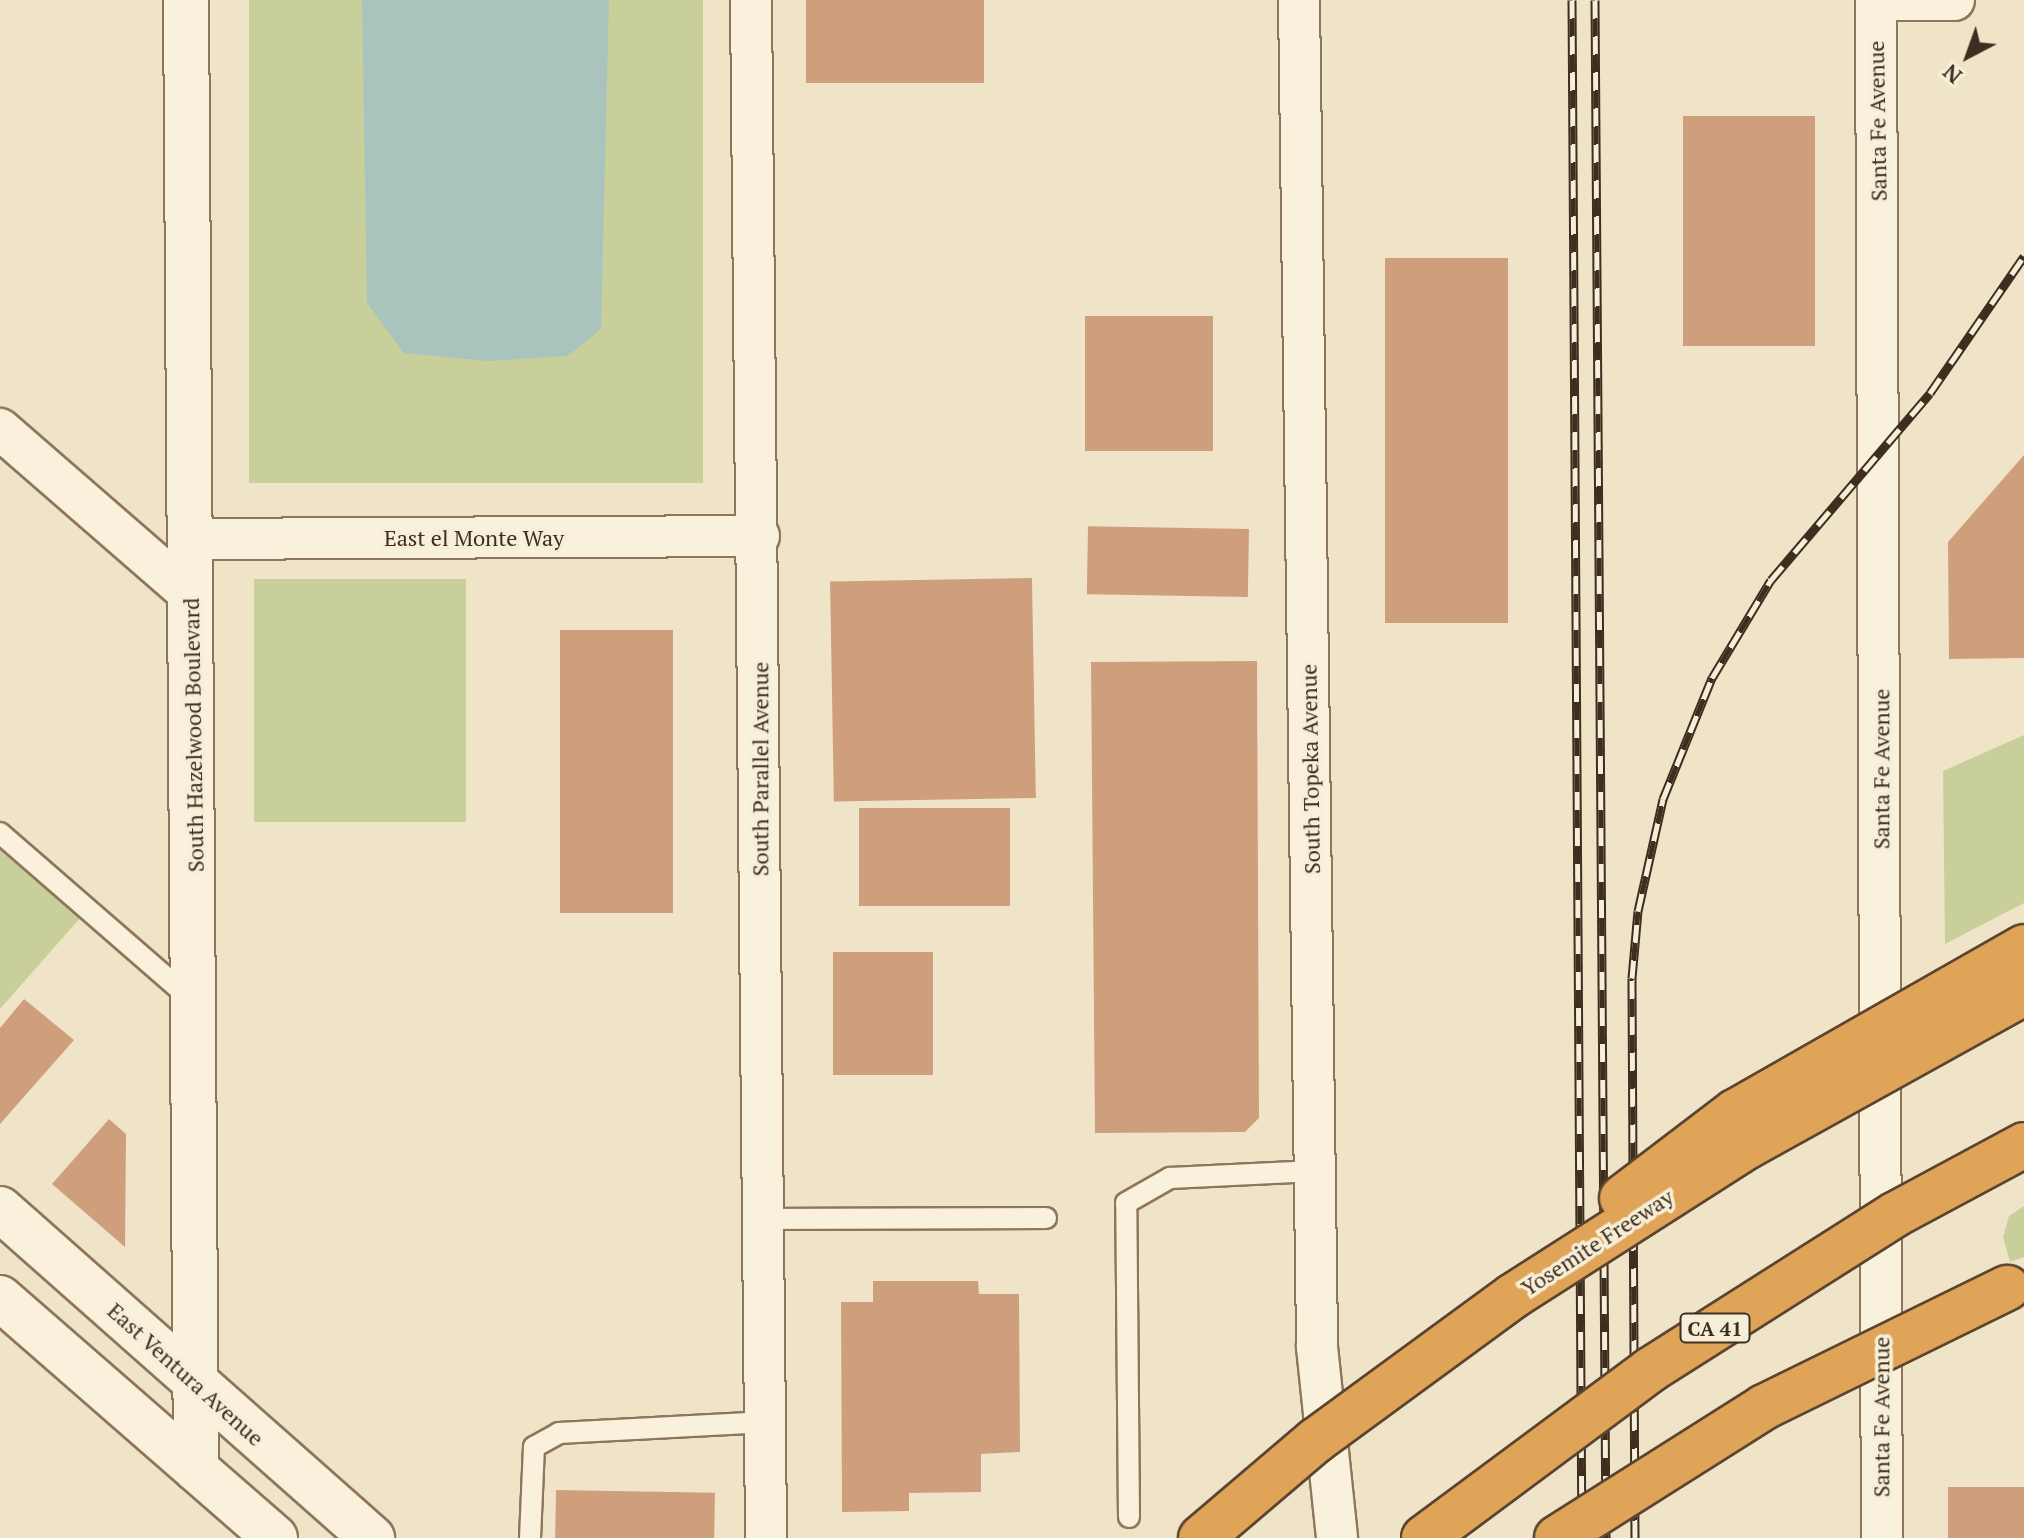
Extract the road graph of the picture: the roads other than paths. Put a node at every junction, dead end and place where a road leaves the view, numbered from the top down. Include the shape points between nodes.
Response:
1 (186, 0) edge
2 (751, 0) edge
3 (1299, 0) edge
4 (1876, 0) edge
5 (1954, 0) edge
6 (0, 429) edge
7 (759, 536) junction
8 (190, 539) junction
9 (191, 595) junction
10 (0, 833) edge
11 (2024, 947) edge
12 (2024, 993) edge
13 (196, 1003) junction
14 (2024, 1145) edge
15 (1315, 1171) junction
16 (0, 1209) edge
17 (1046, 1218) dead end
18 (764, 1219) junction
19 (2007, 1288) dead end
20 (1513, 1296) junction
21 (0, 1298) edge
22 (198, 1386) junction
23 (767, 1422) junction
24 (196, 1469) junction
25 (1129, 1517) dead end
26 (275, 1538) edge
27 (372, 1538) edge
28 (530, 1538) edge
29 (766, 1538) edge
30 (1201, 1538) edge
31 (1337, 1538) edge
32 (1424, 1538) edge
33 (1557, 1538) edge
34 (1882, 1538) edge

1 - 8 street, South Hazelwood Boulevard
2 - 7 street, South Parallel Avenue
3 - 15 street, South Topeka Avenue
4 - 5 street
4 - 34 street, Santa Fe Avenue
6 - 9 street
7 - 8 street, East el Monte Way
7 - 18 street, South Parallel Avenue
8 - 9 street, South Hazelwood Boulevard
9 - 13 street, South Hazelwood Boulevard
10 - 13 lane
11 - 20 highway, bridge via 1735,1112 1628,1192
12 - 20 highway, Yosemite Freeway, bridge via 1748,1146
13 - 22 street, South Hazelwood Boulevard
14 - 32 highway, CA 41, bridge via 1896,1214 1675,1353
15 - 25 lane via 1170,1178 1126,1203
15 - 31 street, South Topeka Avenue via 1317,1347
16 - 22 street, East Ventura Avenue
17 - 18 lane
18 - 23 street, South Parallel Avenue
19 - 33 highway, bridge via 1764,1407
20 - 30 highway, Yosemite Freeway, bridge via 1315,1441
21 - 24 street
22 - 24 street, South Hazelwood Boulevard
22 - 27 street, East Ventura Avenue
23 - 28 lane via 559,1433 534,1447
23 - 29 street, South Parallel Avenue
24 - 26 street

